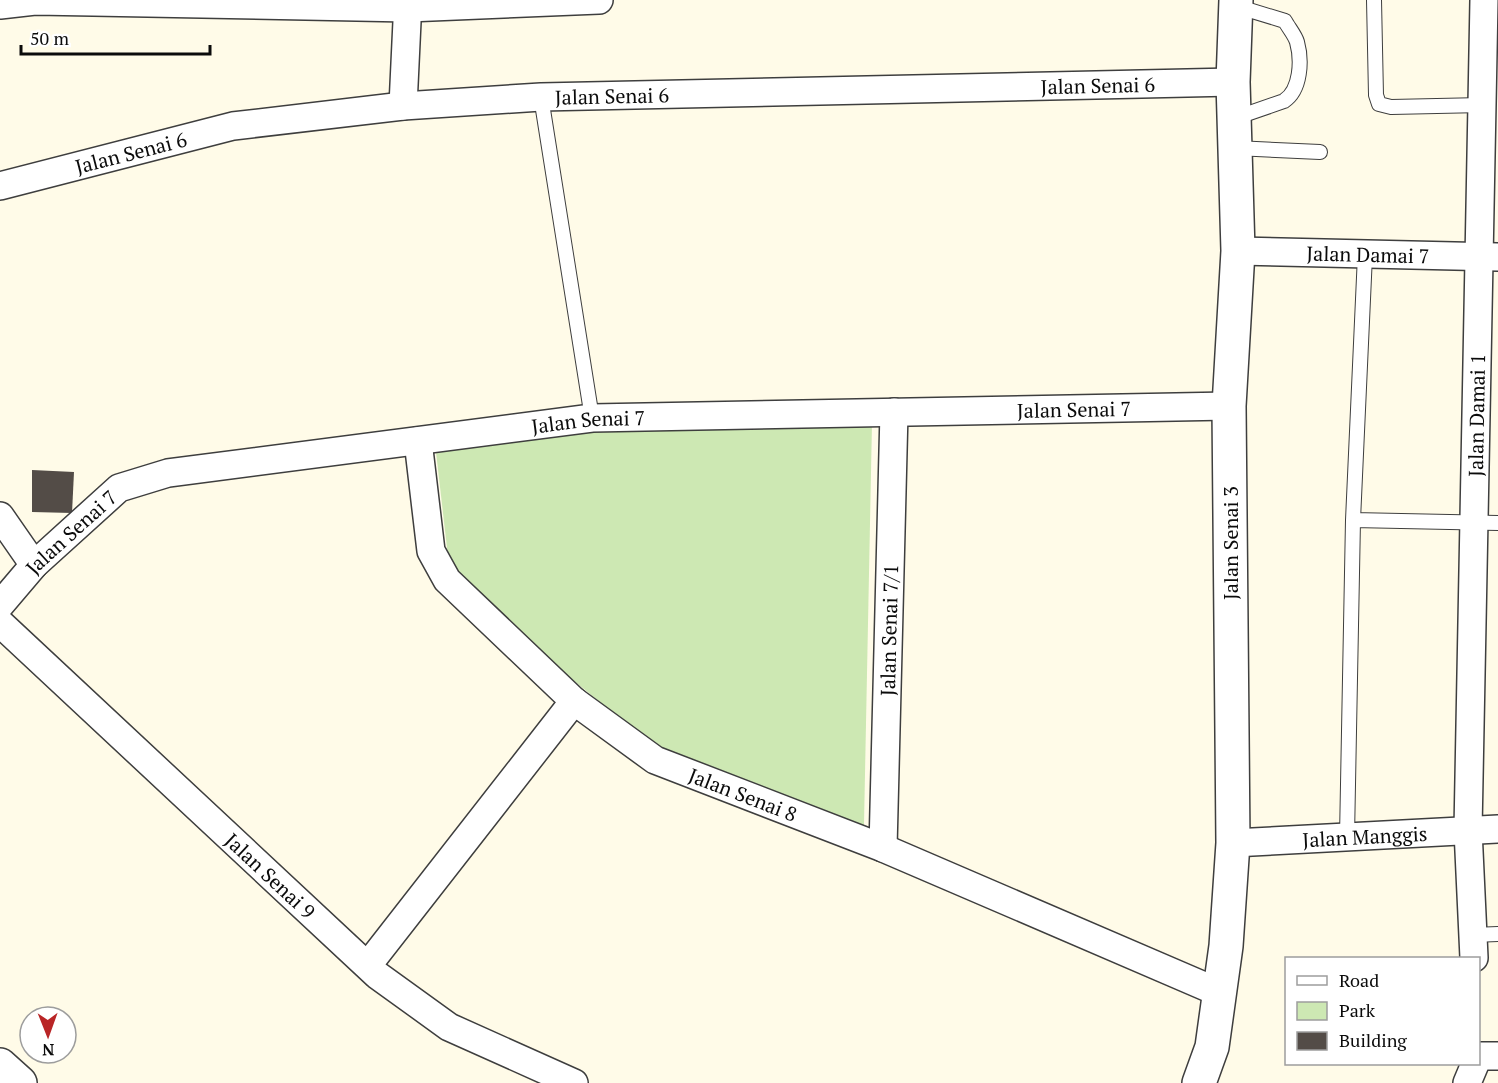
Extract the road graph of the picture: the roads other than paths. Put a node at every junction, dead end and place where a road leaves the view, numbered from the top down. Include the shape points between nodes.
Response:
1 (599, 0) edge
2 (1374, 0) edge
3 (1484, 0) edge
4 (35, 1) edge
5 (1236, 3) edge
6 (408, 4) edge
7 (0, 5) edge
8 (1491, 28) edge
9 (1233, 82) junction
10 (541, 97) junction
11 (1483, 105) junction
12 (403, 106) junction
13 (1235, 134) junction
14 (1320, 152) dead end
15 (0, 186) edge
16 (1238, 251) junction
17 (1365, 255) junction
18 (1489, 257) edge
19 (1229, 406) junction
20 (894, 412) junction
21 (592, 418) junction
22 (418, 441) junction
23 (0, 516) edge
24 (1353, 520) junction
25 (1486, 523) edge
26 (34, 565) junction
27 (0, 605) edge
28 (0, 623) edge
29 (574, 701) junction
30 (1498, 829) edge
31 (1468, 830) junction
32 (1347, 837) junction
33 (1233, 843) junction
34 (883, 848) junction
35 (1481, 943) edge
36 (368, 965) junction
37 (1218, 992) junction
38 (1480, 1056) edge
39 (1498, 1056) edge
40 (0, 1065) edge
41 (1475, 1065) edge
42 (20, 1083) edge
43 (574, 1083) edge
44 (1199, 1083) edge
45 (1467, 1083) edge

1 - 6 street
2 - 11 lane via 1379,104
3 - 8 street, Jalan Damai 1
4 - 6 street
4 - 7 street
5 - 9 street, Jalan Senai 3
5 - 13 lane via 1285,21 1297,41 1299,72 1291,96
6 - 12 street
8 - 11 street, Jalan Damai 1
9 - 10 street, Jalan Senai 6
9 - 13 street, Jalan Senai 3
10 - 12 street, Jalan Senai 6
10 - 21 lane
11 - 18 street, Jalan Damai 1
12 - 15 street, Jalan Senai 6 via 233,126
13 - 14 lane
13 - 16 street, Jalan Senai 3
16 - 17 street, Jalan Damai 7
16 - 19 street, Jalan Senai 3
17 - 18 street, Jalan Damai 7
17 - 24 lane
18 - 25 street, Jalan Damai 1
19 - 20 street, Jalan Senai 7
19 - 33 street, Jalan Senai 3
20 - 21 street, Jalan Senai 7
20 - 34 street, Jalan Senai 7/1
21 - 22 street, Jalan Senai 7
22 - 26 street, Jalan Senai 7 via 168,473 119,488
22 - 29 street, Jalan Senai 8 via 431,551 447,580
23 - 26 street
24 - 25 lane
24 - 32 lane
25 - 31 street, Jalan Damai 1
26 - 27 street, Jalan Senai 7
28 - 36 street, Jalan Senai 9
29 - 34 street, Jalan Senai 8 via 655,760
29 - 36 street
30 - 31 street, Jalan Manggis
31 - 32 street, Jalan Manggis
31 - 35 street, Jalan Damai 1
32 - 33 street, Jalan Manggis
33 - 37 street, Jalan Senai 3 via 1226,945
34 - 37 street, Jalan Senai 8
36 - 43 street, Jalan Senai 9 via 449,1028
37 - 44 street, Jalan Senai 3 via 1212,1047
38 - 39 street
40 - 42 street
41 - 45 street

